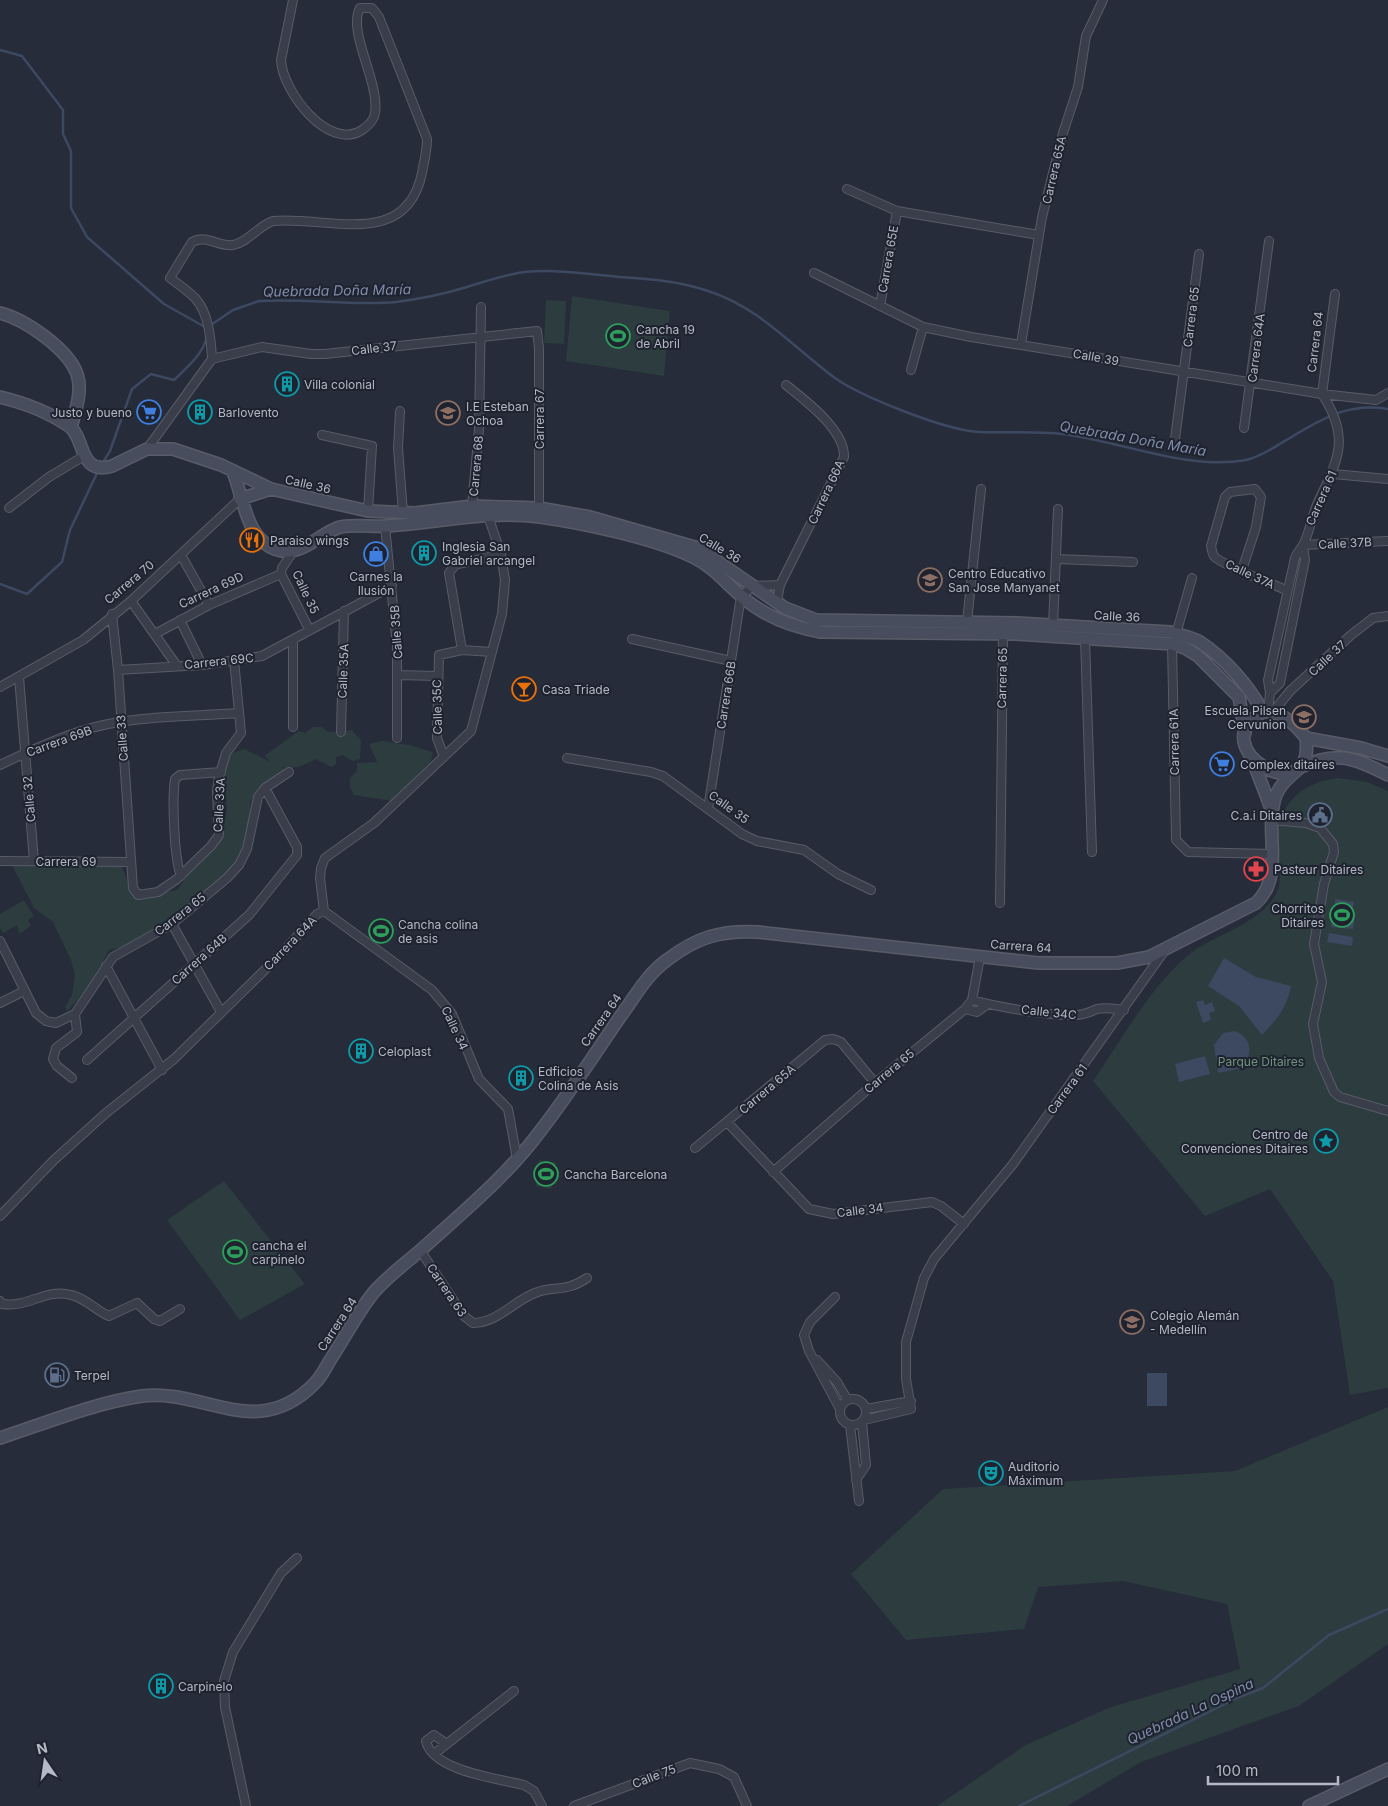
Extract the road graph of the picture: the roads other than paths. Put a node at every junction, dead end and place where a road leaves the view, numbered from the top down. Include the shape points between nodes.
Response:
1 (293, 0) edge
2 (1103, 0) edge
3 (847, 188) dead end
4 (897, 211) junction
5 (1038, 235) junction
6 (1269, 241) dead end
7 (1199, 254) dead end
8 (814, 273) dead end
9 (1335, 294) dead end
10 (481, 306) dead end
11 (880, 306) junction
12 (0, 312) edge
13 (923, 328) junction
14 (537, 331) joint
15 (479, 335) junction
16 (1021, 344) junction
17 (212, 359) junction
18 (911, 370) dead end
19 (1185, 372) junction
20 (1252, 383) junction
21 (786, 385) dead end
22 (1322, 394) junction
23 (1388, 394) edge
24 (0, 397) edge
25 (400, 411) dead end
26 (71, 428) junction
27 (1244, 428) dead end
28 (322, 435) dead end
29 (1175, 439) dead end
30 (146, 449) junction
31 (84, 456) junction
32 (234, 472) junction
33 (1333, 474) junction
34 (1388, 479) edge
35 (271, 489) junction
36 (981, 489) dead end
37 (242, 505) junction
38 (472, 506) junction
39 (344, 507) junction
40 (9, 508) dead end
41 (539, 508) junction
42 (1058, 509) dead end
43 (368, 511) junction
44 (403, 513) junction
45 (488, 516) junction
46 (385, 526) junction
47 (339, 528) junction
48 (1388, 541) edge
49 (1303, 545) junction
50 (294, 550) junction
51 (501, 554) junction
52 (181, 555) junction
53 (1056, 559) junction
54 (1134, 562) dead end
55 (1242, 570) junction
56 (281, 574) junction
57 (1192, 578) dead end
58 (780, 585) junction
59 (392, 586) junction
60 (753, 586) junction
61 (1286, 590) junction
62 (741, 596) junction
63 (131, 601) junction
64 (777, 602) junction
65 (209, 605) junction
66 (344, 611) junction
67 (112, 614) junction
68 (1388, 616) edge
69 (180, 620) junction
70 (967, 622) junction
71 (1053, 625) junction
72 (309, 629) junction
73 (1003, 633) junction
74 (155, 634) junction
75 (1085, 638) junction
76 (632, 639) dead end
77 (1174, 639) junction
78 (293, 640) junction
79 (462, 650) junction
80 (492, 652) junction
81 (234, 660) junction
82 (731, 662) junction
83 (202, 665) junction
84 (177, 666) junction
85 (118, 670) junction
86 (398, 675) junction
87 (437, 676) junction
88 (19, 677) junction
89 (0, 687) edge
90 (1270, 693) junction
91 (1268, 712) junction
92 (239, 713) junction
93 (121, 722) junction
94 (293, 727) dead end
95 (341, 732) dead end
96 (1245, 733) junction
97 (397, 738) dead end
98 (1306, 738) junction
99 (25, 753) junction
100 (1388, 756) edge
101 (444, 758) junction
102 (567, 758) dead end
103 (1252, 758) junction
104 (0, 765) edge
105 (1298, 769) junction
106 (221, 772) junction
107 (289, 772) dead end
108 (1388, 775) edge
109 (265, 788) junction
110 (708, 809) junction
111 (1272, 815) junction
112 (1092, 852) dead end
113 (1271, 854) junction
114 (0, 861) edge
115 (34, 861) junction
116 (131, 862) junction
117 (181, 876) junction
118 (871, 890) dead end
119 (1000, 903) dead end
120 (324, 911) junction
121 (172, 924) junction
122 (0, 941) edge
123 (1165, 950) junction
124 (980, 957) junction
125 (193, 965) junction
126 (106, 966) junction
127 (24, 991) junction
128 (972, 1000) junction
129 (0, 1003) edge
130 (988, 1004) junction
131 (965, 1009) junction
132 (1124, 1010) junction
133 (222, 1012) junction
134 (74, 1014) junction
135 (133, 1017) junction
136 (87, 1060) dead end
137 (162, 1070) junction
138 (72, 1078) dead end
139 (875, 1083) junction
140 (1388, 1110) edge
141 (727, 1122) junction
142 (695, 1148) dead end
143 (517, 1159) junction
144 (773, 1172) junction
145 (0, 1216) edge
146 (964, 1224) junction
147 (420, 1250) junction
148 (587, 1278) dead end
149 (835, 1297) dead end
150 (0, 1301) edge
151 (180, 1309) dead end
152 (810, 1351) junction
153 (842, 1389) junction
154 (832, 1395) junction
155 (848, 1399) junction
156 (911, 1400) junction
157 (840, 1409) junction
158 (866, 1409) junction
159 (863, 1421) junction
160 (850, 1425) junction
161 (863, 1431) junction
162 (851, 1433) junction
163 (0, 1438) edge
164 (856, 1480) junction
165 (859, 1501) dead end
166 (297, 1558) dead end
167 (514, 1691) dead end
168 (447, 1744) junction
169 (434, 1754) junction
170 (1388, 1769) edge
171 (246, 1806) edge
172 (542, 1806) edge
173 (574, 1806) edge
174 (747, 1806) edge
175 (1309, 1806) edge

1 - 17 street via 280,60 283,76 315,120 329,132 340,135 358,133 370,125 375,114 370,76 356,25 360,8 372,8 379,17 427,139 427,153 419,186 405,210 394,217 375,224 273,222 263,224 234,245 206,239 192,242 170,278 196,299 210,335
2 - 5 street, Carrera 65A via 1086,36 1078,87
3 - 4 street
4 - 5 street
4 - 11 street, Carrera 65E
5 - 16 street, Carrera 65A
6 - 20 street, Carrera 64A
7 - 19 street, Carrera 65
8 - 11 street, Calle 39
9 - 22 street, Carrera 64
10 - 15 street, Carrera 68
11 - 13 street, Calle 39
12 - 26 main road via 50,341 77,374 79,392
13 - 16 street, Calle 39
13 - 18 street
14 - 15 street, Calle 37
14 - 41 street, Carrera 67
15 - 17 street, Calle 37 via 325,354 262,347
15 - 38 street, Carrera 68 via 479,429
16 - 19 street, Calle 39
17 - 30 street
19 - 20 street, Calle 39
19 - 29 street, Carrera 65
20 - 22 street, Calle 39
20 - 27 street, Carrera 64A
21 - 58 street, Carrera 66A via 811,405 835,432 844,447 844,458
22 - 23 street, Calle 39 via 1376,400
22 - 33 street, Carrera 61 via 1330,405 1338,430 1338,457
24 - 26 main road via 27,404
25 - 44 street via 398,448
26 - 31 main road
28 - 43 street via 372,446
30 - 31 main road, Calle 36 via 107,468 93,465
30 - 32 main road, Calle 36 via 173,449 200,456
31 - 40 street via 48,477
32 - 35 main road, Calle 36
32 - 37 main road
33 - 34 street
33 - 49 street, Carrera 61 via 1310,519
35 - 37 main road
35 - 39 main road, Calle 36
36 - 70 street
37 - 50 main road via 264,542 273,548
37 - 52 street, Carrera 70 via 229,509
38 - 41 main road, Calle 36
38 - 44 main road, Calle 36
39 - 43 main road, Calle 36
39 - 47 main road
41 - 60 main road, Calle 36 via 590,517 698,548
42 - 53 street
43 - 44 main road, Calle 36
45 - 46 main road, Calle 36
45 - 51 street, Carrera 64A
45 - 62 main road, Calle 36 via 538,517 645,541 715,569
46 - 47 main road, Calle 36
46 - 59 street, Calle 35B
47 - 50 main road
48 - 49 street, Calle 37B
49 - 61 street, Carrera 61 via 1295,558
49 - 90 street, Carrera 61 via 1305,560 1280,683
50 - 56 street, Calle 35
51 - 79 street via 455,565 449,573
51 - 80 street, Carrera 64A via 506,580 502,614
52 - 63 street, Carrera 70
52 - 65 street
53 - 54 street
53 - 71 street
55 - 55 street, Calle 37A via 1256,527 1261,498 1255,489 1230,492 1225,497 1211,546 1215,557
55 - 61 street, Calle 37A
56 - 65 street, Carrera 69D
56 - 72 street, Calle 35
57 - 77 street, Carrera 61A
58 - 60 street
58 - 64 street, Carrera 66A
59 - 66 street, Carrera 69C
59 - 86 street, Calle 35B
60 - 62 street
60 - 64 main road, Calle 36
61 - 90 street, Carrera 61 via 1268,680
62 - 73 main road, Calle 36 via 777,619 821,632
62 - 82 street, Carrera 66B
63 - 67 street, Carrera 70
63 - 74 street
64 - 70 main road, Calle 36 via 802,616 830,622
65 - 69 street, Carrera 69D
66 - 72 street, Carrera 69C
66 - 95 street, Calle 35A
67 - 85 street, Calle 33
67 - 88 street, Carrera 70 via 83,640
68 - 91 street, Calle 37 via 1373,618 1351,635
69 - 74 street, Carrera 69D
69 - 83 street
70 - 71 main road, Calle 36
71 - 77 main road, Calle 36
72 - 78 street, Carrera 69C
73 - 75 main road, Calle 36
73 - 119 street, Carrera 65
74 - 84 street
75 - 77 main road, Calle 36
75 - 112 street
76 - 82 street
77 - 91 main road, Calle 36 via 1199,641 1250,689
77 - 96 main road, Calle 36 via 1210,666 1239,697
77 - 113 street, Carrera 61A via 1176,840 1188,852
78 - 81 street, Carrera 69C via 262,656
78 - 94 street
79 - 80 street
79 - 87 street, Calle 35C via 438,655
80 - 101 street, Carrera 64A via 471,731
81 - 83 street, Carrera 69C
81 - 92 street
82 - 110 street, Carrera 66B
83 - 84 street, Carrera 69C
84 - 85 street, Carrera 69C
85 - 93 street, Calle 33
86 - 87 street
86 - 97 street, Calle 35B
87 - 101 street, Calle 35C via 436,738
88 - 89 street, Carrera 70
88 - 99 street, Calle 32
90 - 91 street, Carrera 61
91 - 96 main road via 1254,718
91 - 98 main road via 1291,722
92 - 93 street, Carrera 69B
92 - 106 street, Calle 33A via 241,733 226,753
93 - 99 street, Carrera 69B via 79,732
93 - 116 street, Calle 33
96 - 103 main road
98 - 100 main road
98 - 105 main road via 1308,750
99 - 104 street, Carrera 69B
99 - 115 street, Calle 32
101 - 120 street, Carrera 64A via 374,823 325,858 320,873
102 - 110 street, Calle 35 via 652,772 663,776
103 - 105 main road via 1265,769 1278,773
103 - 111 main road, Carrera 64
105 - 108 main road via 1317,760 1343,757 1356,759
105 - 111 main road, Carrera 64 via 1276,794
106 - 117 street, Calle 33A via 217,791 219,834
106 - 117 street via 180,775 175,779 174,814
107 - 109 street
109 - 121 street, Carrera 65 via 256,802 247,849 239,866
109 - 125 street, Carrera 64B via 297,847 297,856 249,915
110 - 118 street, Calle 35 via 756,841 804,850 838,874
111 - 113 main road, Carrera 64
111 - 140 street via 1320,828 1333,844 1314,944 1322,982 1313,1024 1319,1058 1334,1092 1340,1097
113 - 123 main road, Carrera 64 via 1271,881 1264,895
114 - 115 street, Carrera 69
115 - 116 street, Carrera 69
116 - 117 street, Calle 33A via 133,888 138,895 158,892
120 - 133 street, Carrera 64A via 317,914
120 - 143 street, Calle 34 via 443,1001 452,1014 479,1079 508,1109
121 - 125 street
121 - 126 street, Carrera 65 via 113,957
122 - 127 street
123 - 124 main road, Carrera 64 via 1139,960 1117,963 1038,963
123 - 132 street, Carrera 61
124 - 128 street, Carrera 65
124 - 143 main road, Carrera 64 via 758,932 734,931 701,939 682,949 652,973 540,1132
125 - 133 street
125 - 135 street, Carrera 64B
126 - 134 street, Carrera 65
126 - 135 street
127 - 129 street
127 - 134 street via 36,1012 46,1021 65,1020
128 - 130 street, Calle 34C
128 - 131 street, Carrera 65
130 - 131 street via 976,1012
130 - 132 street, Calle 34C via 1070,1016 1106,1008
131 - 139 street, Carrera 65
132 - 146 street, Carrera 61 via 1013,1164
133 - 137 street, Carrera 64A
134 - 138 street via 77,1032 56,1048 53,1059
135 - 136 street, Carrera 64B
135 - 137 street
137 - 145 street, Carrera 64A via 106,1113 54,1160
139 - 141 street, Carrera 65A via 841,1042 826,1040
139 - 144 street, Carrera 65
141 - 142 street, Carrera 65A
141 - 144 street, Calle 34
143 - 147 main road, Carrera 64
144 - 146 street, Calle 34 via 809,1209 820,1212 840,1214 932,1202
146 - 156 street, Carrera 61 via 934,1259 924,1278 910,1323 905,1355
147 - 148 street, Carrera 63 via 464,1316 473,1323 493,1319 525,1297 575,1286
147 - 163 main road, Carrera 64 via 373,1293 316,1382 287,1403 272,1409 240,1412 170,1396 145,1396 114,1402
149 - 152 street via 810,1322 804,1336
150 - 151 street via 17,1306 59,1293 73,1295 109,1316 137,1304 160,1321
152 - 153 street
152 - 154 street
153 - 154 street
153 - 155 street
154 - 157 street
155 - 157 street
155 - 158 street via 857,1398
156 - 158 street
156 - 159 street, Carrera 61 via 911,1409
157 - 160 street via 842,1420
158 - 159 street
159 - 160 street
159 - 161 street
160 - 162 street
161 - 162 street via 858,1436
161 - 164 street via 866,1465
162 - 164 street
164 - 165 street
166 - 171 street via 281,1573 233,1652 224,1681 225,1707
167 - 168 street
168 - 169 street
168 - 169 street via 430,1735 426,1745
169 - 172 street via 454,1768 524,1784 534,1791
170 - 175 main road
173 - 174 street, Calle 75 via 690,1763 719,1769 734,1777

